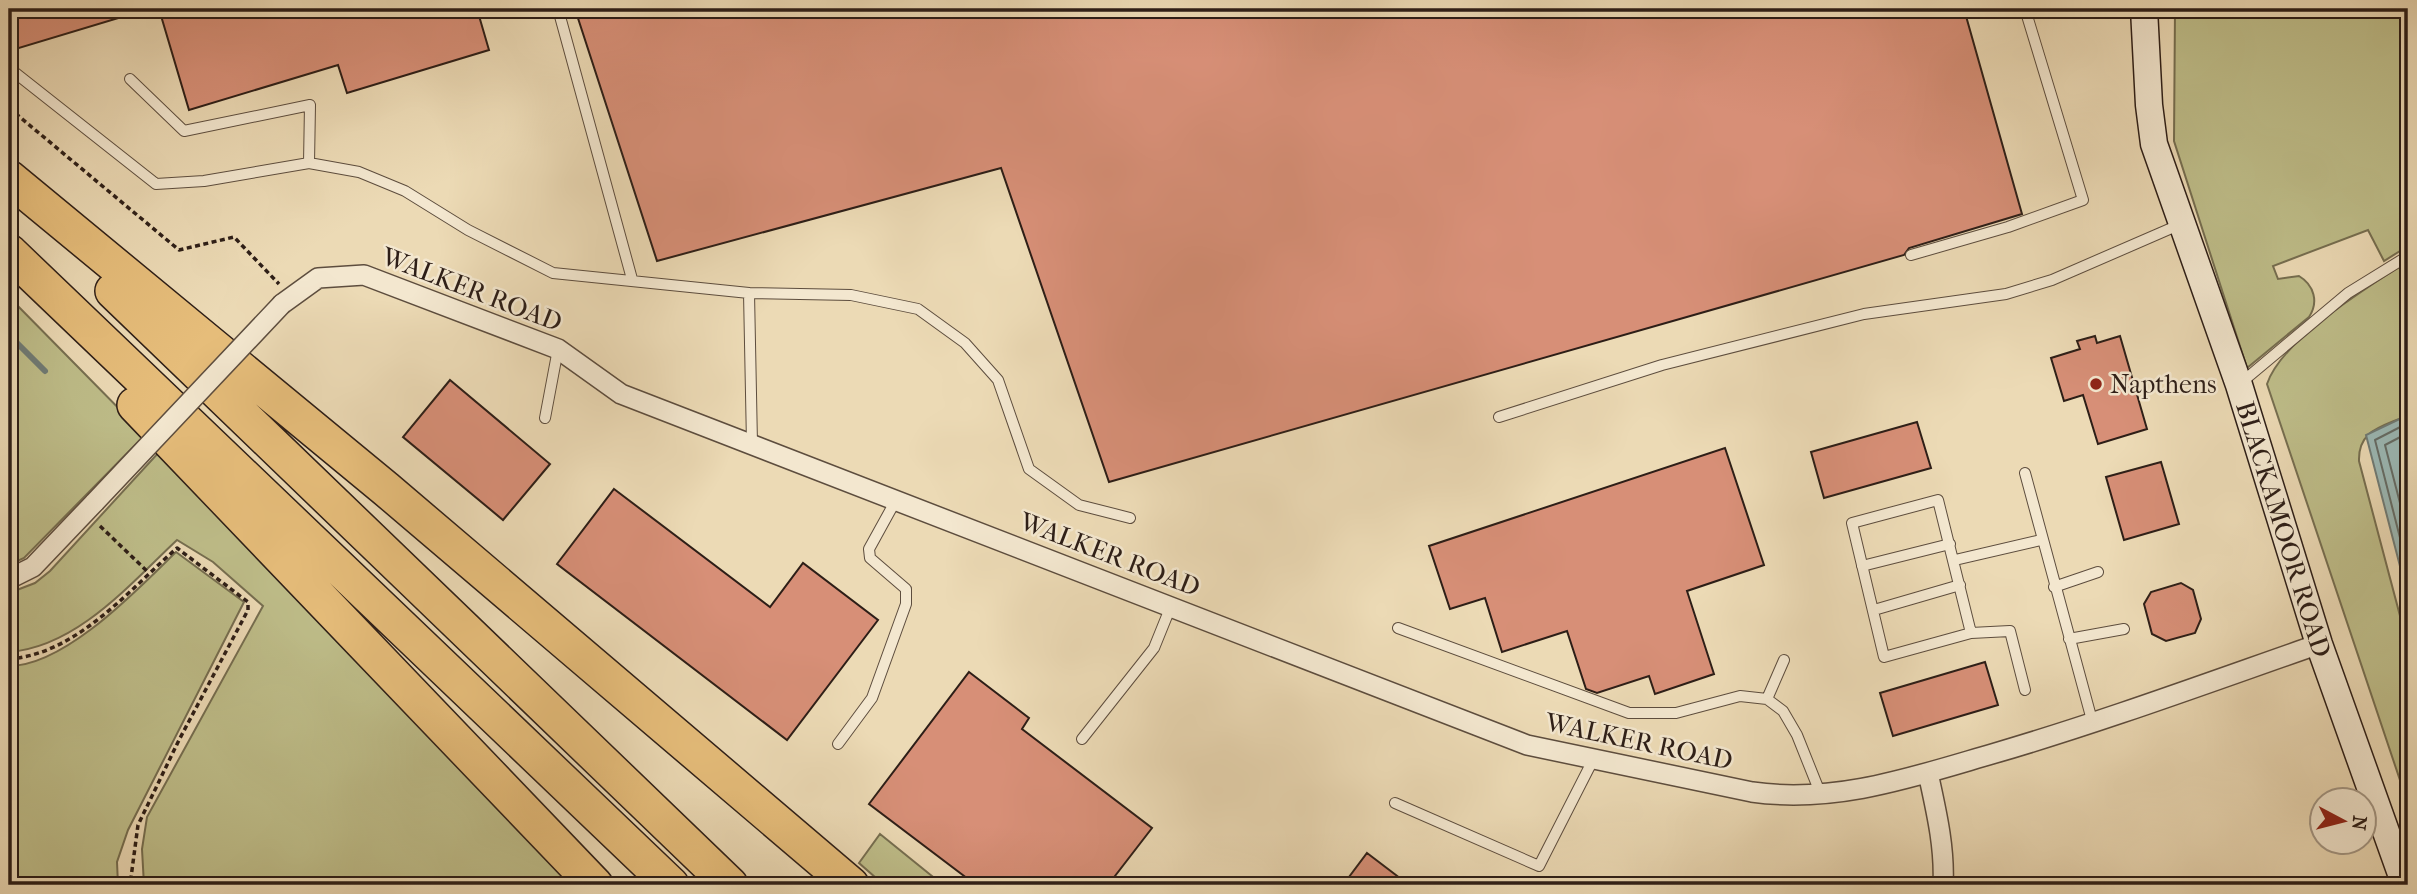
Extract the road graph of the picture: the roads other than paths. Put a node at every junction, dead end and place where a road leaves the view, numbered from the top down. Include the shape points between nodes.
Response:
1 (558, 9) edge
2 (2025, 9) edge
3 (2144, 9) edge
4 (9, 68) edge
5 (130, 79) dead end
6 (309, 163) junction
7 (9, 177) edge
8 (9, 187) edge
9 (2182, 224) junction
10 (9, 252) edge
11 (1911, 255) dead end
12 (2408, 256) edge
13 (9, 274) edge
14 (632, 279) junction
15 (749, 293) junction
16 (558, 349) junction
17 (2239, 385) junction
18 (1499, 417) dead end
19 (545, 418) dead end
20 (752, 444) junction
21 (2025, 473) dead end
22 (896, 500) junction
23 (1130, 518) dead end
24 (2041, 540) junction
25 (1950, 544) junction
26 (1955, 561) junction
27 (1862, 566) junction
28 (2098, 572) dead end
29 (9, 579) edge
30 (1960, 585) junction
31 (2054, 587) junction
32 (1171, 606) junction
33 (1874, 610) junction
34 (1398, 628) dead end
35 (2124, 629) dead end
36 (1971, 634) junction
37 (2069, 639) junction
38 (2319, 644) junction
39 (1784, 660) dead end
40 (2025, 690) dead end
41 (1767, 699) junction
42 (2093, 724) junction
43 (1082, 739) dead end
44 (838, 744) dead end
45 (1592, 760) junction
46 (1928, 773) junction
47 (1821, 795) junction
48 (1395, 803) dead end
49 (595, 885) edge
50 (671, 885) edge
51 (730, 885) edge
52 (851, 885) edge
53 (1943, 885) edge
54 (2405, 885) edge

1 - 14 lane
2 - 11 lane via 2083,200
3 - 9 main road, BLACKAMOOR ROAD via 2154,144
4 - 6 lane via 156,184 204,181
5 - 6 lane via 184,131 310,105
6 - 14 lane via 359,172 405,191 468,230 553,273
7 - 52 highway via 386,489
8 - 51 highway
9 - 17 main road, BLACKAMOOR ROAD
9 - 18 lane via 2052,280 2006,294 1864,314 1661,365
10 - 50 highway
12 - 17 lane via 2348,293
13 - 49 highway
14 - 15 lane
15 - 20 lane
15 - 23 lane via 850,295 918,309 965,343 998,380 1028,469 1079,505
16 - 19 lane
16 - 20 street, WALKER ROAD via 621,394
16 - 29 street, WALKER ROAD, bridge via 364,275 318,278 286,300 33,567
17 - 38 main road, BLACKAMOOR ROAD
20 - 22 street, WALKER ROAD
21 - 24 lane
22 - 32 street, WALKER ROAD
22 - 44 lane via 869,549 870,558 906,589 906,604 872,698
24 - 26 lane
24 - 31 lane
25 - 26 lane
25 - 27 lane
25 - 27 lane via 1938,500 1852,523
26 - 30 lane
27 - 33 lane
28 - 31 lane
30 - 33 lane
30 - 36 lane
31 - 37 lane
32 - 43 lane via 1154,648
32 - 45 street, WALKER ROAD via 1527,745
33 - 36 lane via 1884,657
34 - 41 lane via 1629,713 1676,713 1741,696
35 - 37 lane
36 - 40 lane via 2010,631
37 - 42 lane
38 - 42 street, WALKER ROAD
38 - 54 main road, BLACKAMOOR ROAD
39 - 41 lane
41 - 47 lane via 1783,711 1797,735
42 - 46 street, WALKER ROAD
45 - 47 street, WALKER ROAD via 1752,792
45 - 48 lane via 1539,866
46 - 47 street, WALKER ROAD
46 - 53 street via 1939,823

